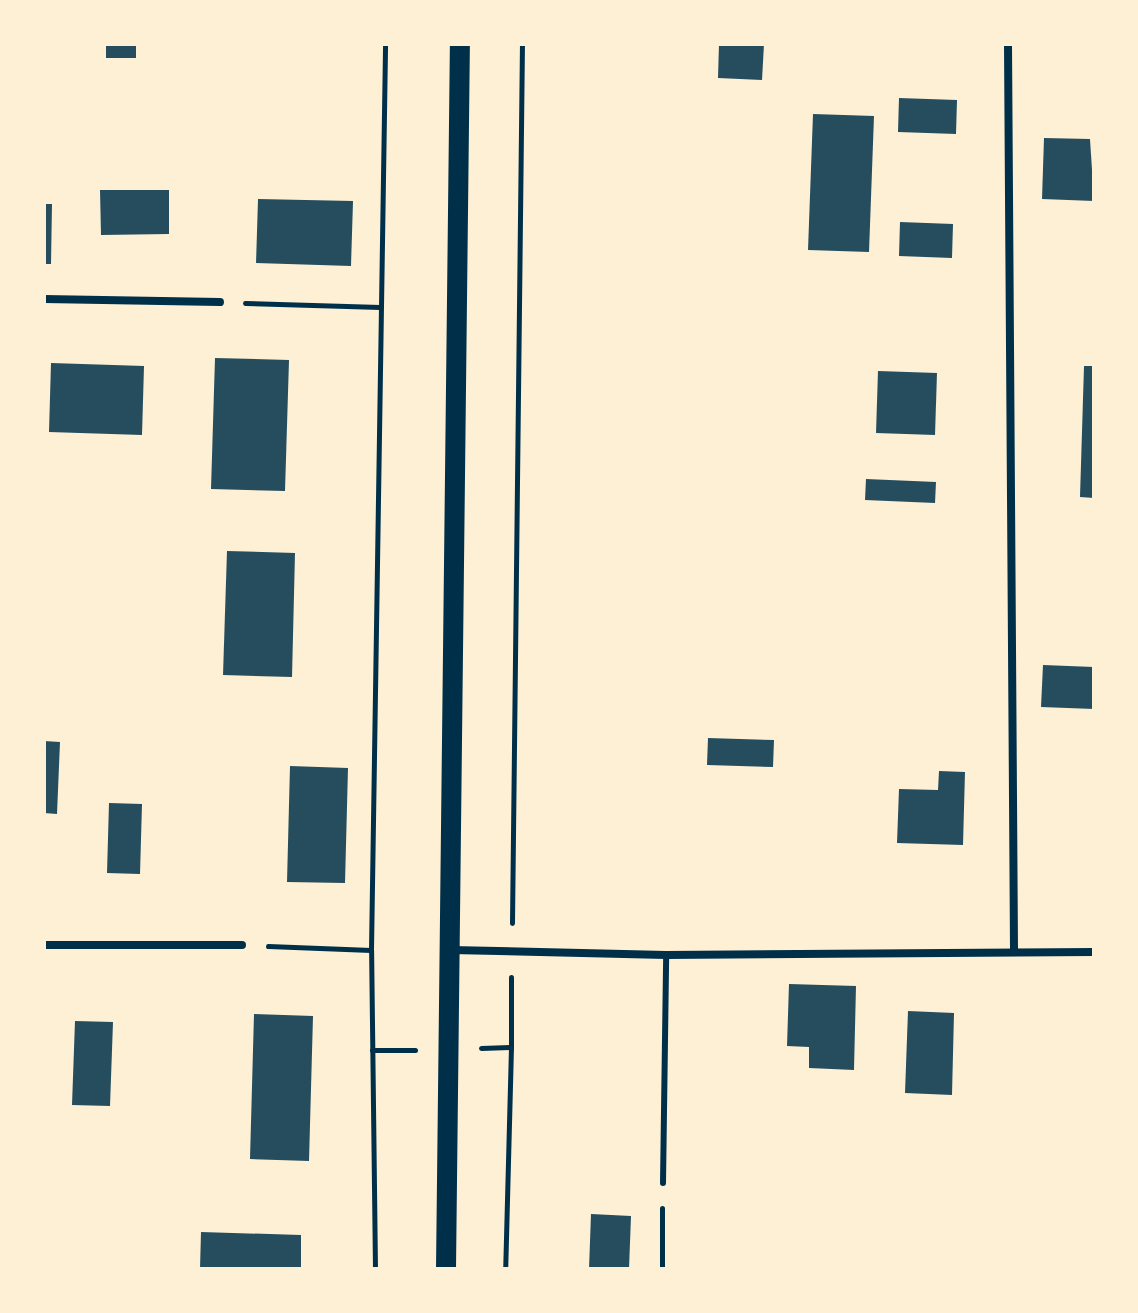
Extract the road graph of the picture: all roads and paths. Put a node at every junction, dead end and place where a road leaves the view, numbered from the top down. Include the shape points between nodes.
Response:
1 (385, 44) edge
2 (460, 44) edge
3 (522, 44) edge
4 (1008, 44) edge
5 (44, 299) edge
6 (220, 302) joint
7 (380, 307) junction
8 (44, 945) edge
9 (242, 945) joint
10 (449, 949) junction
11 (1014, 949) junction
12 (371, 950) junction
13 (1094, 952) edge
14 (511, 953) junction
15 (666, 955) junction
16 (511, 1047) dead end
17 (663, 1183) joint
18 (510, 1187) dead end
19 (375, 1269) edge
20 (446, 1269) edge
21 (505, 1269) edge
22 (662, 1269) edge

1 - 7 path
2 - 10 main road
3 - 14 path
4 - 11 street
5 - 6 street
6 - 7 path
7 - 12 path
8 - 9 street
9 - 12 path
10 - 14 street
10 - 20 main road
11 - 13 street
11 - 15 street
12 - 19 path
14 - 15 street
14 - 16 path
15 - 17 lane
17 - 22 path
18 - 21 path

